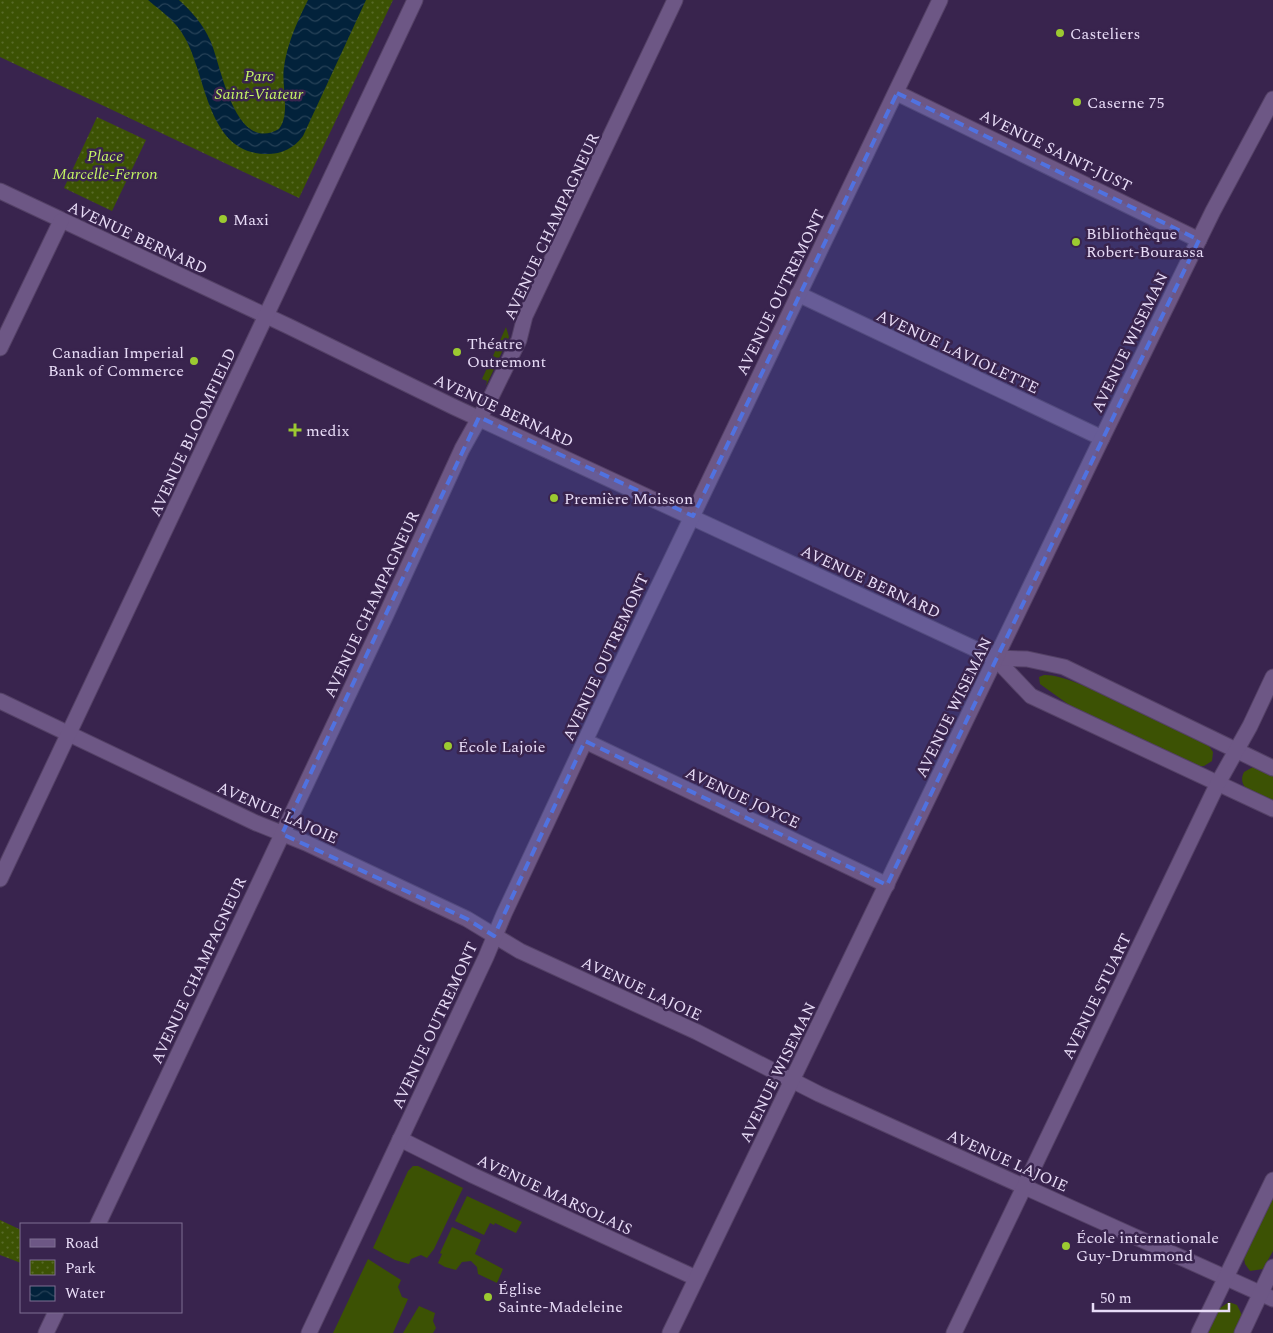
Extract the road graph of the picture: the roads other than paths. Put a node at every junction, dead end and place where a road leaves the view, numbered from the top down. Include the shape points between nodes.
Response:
1 (415, 0) edge
2 (675, 0) edge
3 (940, 0) edge
4 (897, 92) junction
5 (1273, 99) edge
6 (0, 191) edge
7 (61, 221) junction
8 (1199, 240) junction
9 (798, 294) junction
10 (266, 316) junction
11 (0, 348) edge
12 (479, 418) junction
13 (1102, 438) junction
14 (693, 516) junction
15 (995, 658) junction
16 (1273, 677) edge
17 (0, 701) edge
18 (70, 733) junction
19 (585, 740) junction
20 (1235, 751) junction
21 (1273, 768) edge
22 (1218, 783) junction
23 (1273, 809) edge
24 (282, 834) junction
25 (0, 879) edge
26 (887, 885) junction
27 (494, 936) junction
28 (792, 1080) junction
29 (400, 1139) junction
30 (1273, 1180) edge
31 (1024, 1186) junction
32 (98, 1223) edge
33 (1273, 1267) edge
34 (696, 1278) junction
35 (1226, 1278) junction
36 (1267, 1296) edge
37 (56, 1313) edge
38 (46, 1333) edge
39 (309, 1333) edge
40 (670, 1333) edge
41 (954, 1333) edge
42 (1199, 1333) edge
43 (1242, 1333) edge

1 - 10 street, AVENUE BLOOMFIELD
2 - 12 street, AVENUE CHAMPAGNEUR via 525,316 519,340
3 - 4 street, AVENUE OUTREMONT
4 - 8 street, AVENUE SAINT-JUST
4 - 9 street, AVENUE OUTREMONT
5 - 8 street, AVENUE WISEMAN
6 - 7 street, AVENUE BERNARD
7 - 10 street, AVENUE BERNARD
7 - 11 street
8 - 13 street, AVENUE WISEMAN
9 - 13 street, AVENUE LAVIOLETTE
9 - 14 street, AVENUE OUTREMONT
10 - 12 street, AVENUE BERNARD
10 - 18 street, AVENUE BLOOMFIELD
12 - 14 street, AVENUE BERNARD
12 - 24 street, AVENUE CHAMPAGNEUR
13 - 15 street, AVENUE WISEMAN
14 - 15 street, AVENUE BERNARD
14 - 19 street, AVENUE OUTREMONT
15 - 20 street, AVENUE BERNARD via 1027,659 1064,668
15 - 22 street, AVENUE BERNARD via 1030,696
15 - 26 street, AVENUE WISEMAN
16 - 20 street, AVENUE STUART
17 - 18 street, AVENUE LAJOIE
18 - 24 street, AVENUE LAJOIE
18 - 25 street, AVENUE BLOOMFIELD
19 - 26 street, AVENUE JOYCE
19 - 27 street, AVENUE OUTREMONT
20 - 21 street, AVENUE BERNARD
20 - 22 street, AVENUE STUART
22 - 23 street, AVENUE BERNARD
22 - 31 street, AVENUE STUART
24 - 27 street, AVENUE LAJOIE via 467,919
24 - 32 street, AVENUE CHAMPAGNEUR
26 - 28 street, AVENUE WISEMAN
27 - 28 street, AVENUE LAJOIE
27 - 29 street, AVENUE OUTREMONT
28 - 31 street, AVENUE LAJOIE
28 - 34 street, AVENUE WISEMAN
29 - 34 street, AVENUE MARSOLAIS
29 - 39 street, AVENUE OUTREMONT
30 - 35 street
31 - 35 street, AVENUE LAJOIE
31 - 41 street, AVENUE STUART
33 - 36 street
34 - 40 street, AVENUE WISEMAN
35 - 36 street, AVENUE LAJOIE
35 - 42 street
36 - 43 street
37 - 38 street

